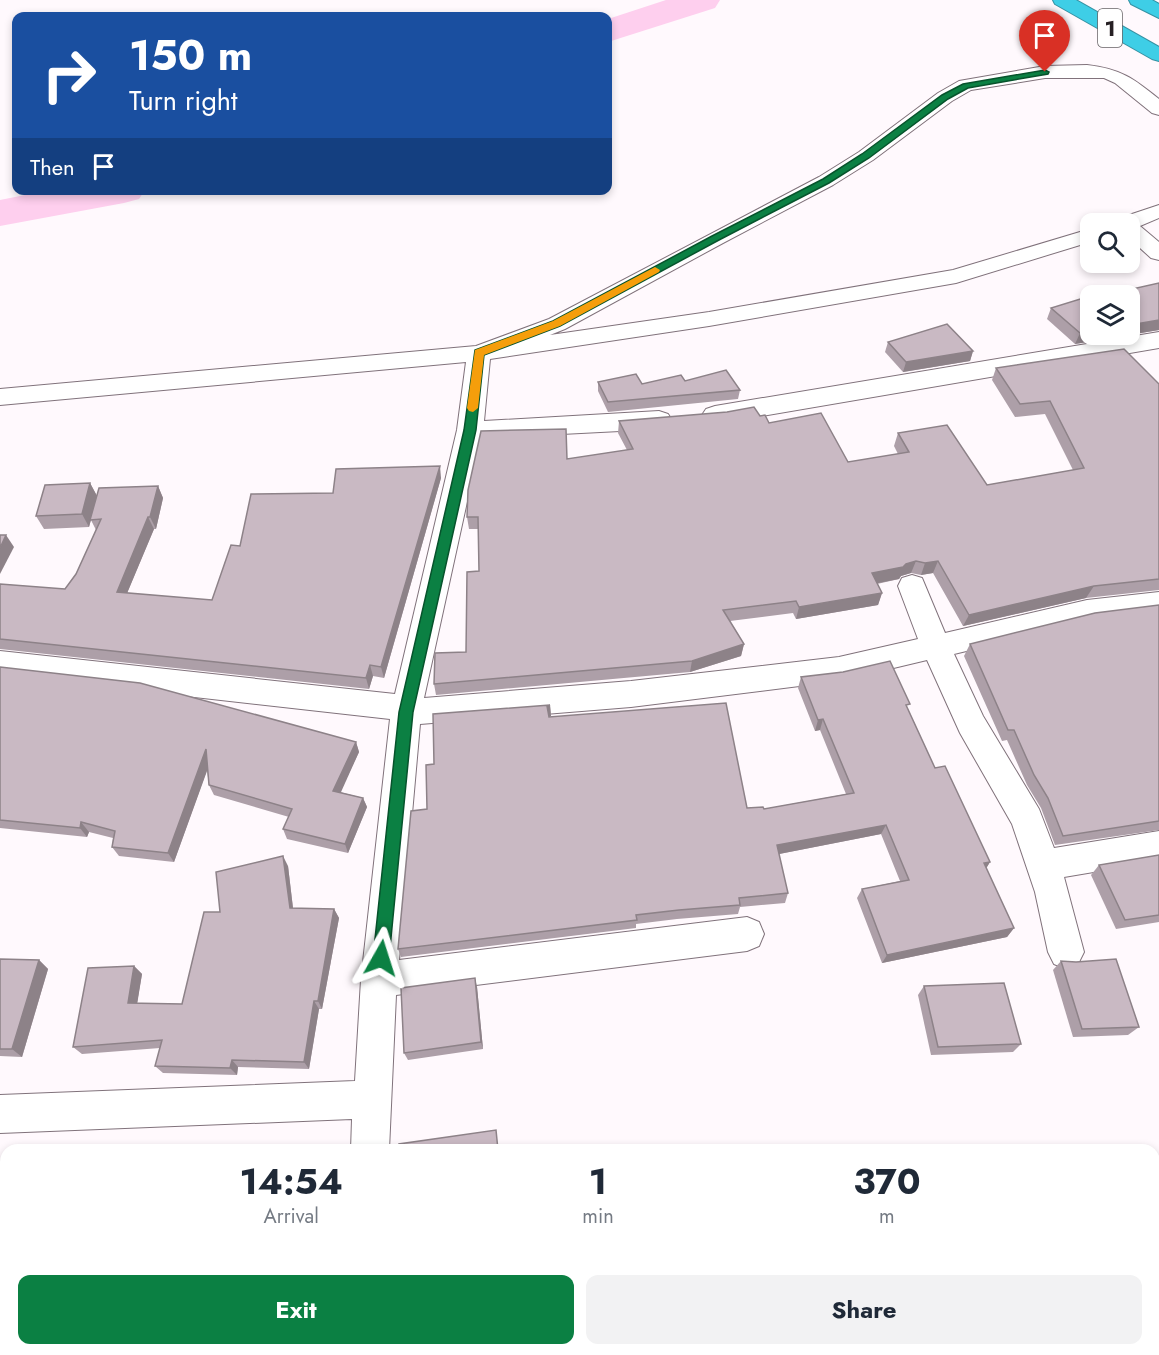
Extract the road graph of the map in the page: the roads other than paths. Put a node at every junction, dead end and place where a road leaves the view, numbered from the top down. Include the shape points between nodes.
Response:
1 (1062, 0) edge
2 (1138, 0) edge
3 (1159, 12) edge
4 (1159, 55) edge
5 (1159, 109) edge
6 (1159, 211) edge
7 (1140, 218) edge
8 (1140, 237) edge
9 (1080, 238) edge
10 (1159, 253) edge
11 (1159, 340) edge
12 (479, 353) junction
13 (0, 398) edge
14 (470, 430) junction
15 (912, 586) dead end
16 (1159, 603) edge
17 (936, 648) junction
18 (0, 663) edge
19 (406, 710) junction
20 (1159, 846) edge
21 (1043, 865) junction
22 (747, 934) dead end
23 (1066, 952) dead end
24 (379, 981) junction
25 (372, 1100) junction
26 (0, 1114) edge
27 (370, 1144) edge

1 - 4 highway, 1
2 - 3 highway, 1
5 - 12 street via 1122,79 1108,73 1045,72 966,86 826,181 557,324
6 - 7 street
8 - 10 street
9 - 12 street via 956,276 709,320
11 - 14 street via 687,418
12 - 13 street
12 - 14 street
14 - 19 street
15 - 17 street
16 - 17 street via 1087,611
17 - 19 street via 839,669 654,692
17 - 21 street via 971,724 1027,819
18 - 19 street
19 - 24 street
20 - 21 street
21 - 23 street
22 - 24 street
24 - 25 street
25 - 26 street
25 - 27 street

